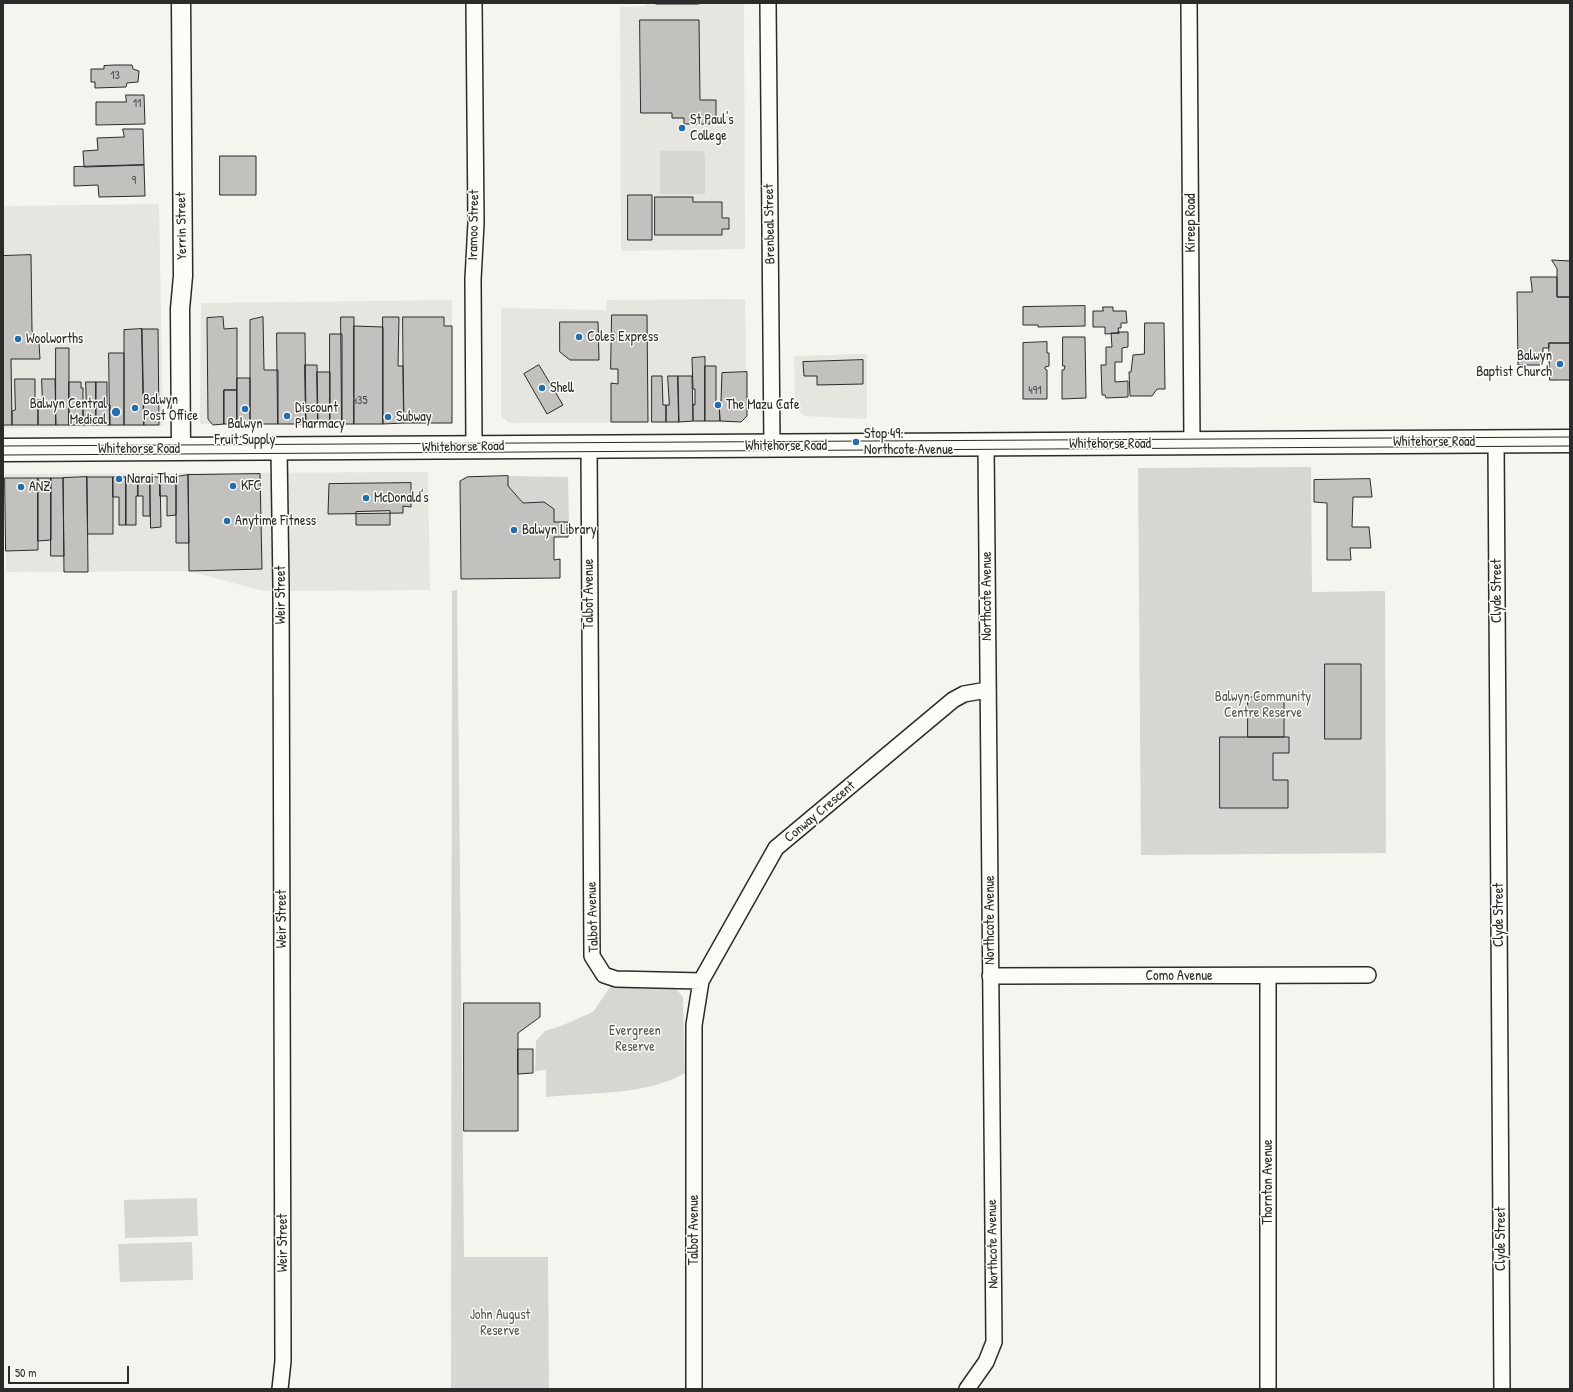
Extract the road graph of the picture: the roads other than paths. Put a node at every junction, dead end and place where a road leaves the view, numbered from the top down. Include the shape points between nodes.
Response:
1 (181, 3) edge
2 (474, 3) edge
3 (768, 3) edge
4 (1189, 3) edge
5 (1570, 441) edge
6 (1496, 442) junction
7 (1192, 444) junction
8 (986, 445) junction
9 (772, 446) junction
10 (474, 447) junction
11 (588, 447) junction
12 (181, 449) junction
13 (279, 449) junction
14 (3, 450) edge
15 (987, 690) junction
16 (1368, 975) dead end
17 (990, 976) junction
18 (1268, 976) junction
19 (701, 981) junction
20 (280, 1389) edge
21 (694, 1389) edge
22 (967, 1389) edge
23 (1268, 1389) edge
24 (1502, 1389) edge

1 - 12 street, Yerrin Street
2 - 10 street, Iramoo Street
3 - 9 street, Brenbeal Street
4 - 7 street, Kireep Road
5 - 6 main road, Whitehorse Road
6 - 7 main road, Whitehorse Road
6 - 24 street, Clyde Street
7 - 8 main road, Whitehorse Road
8 - 9 main road, Whitehorse Road
8 - 15 street, Northcote Avenue
9 - 11 main road, Whitehorse Road
10 - 11 main road, Whitehorse Road
10 - 13 main road, Whitehorse Road
11 - 19 street, Talbot Avenue via 592,956 604,975 616,979
12 - 13 main road, Whitehorse Road
12 - 14 main road, Whitehorse Road
13 - 20 street, Weir Street via 283,1353
15 - 17 street, Northcote Avenue
15 - 19 street, Conway Crescent via 964,694 953,700 776,848
16 - 18 street, Como Avenue
17 - 18 street, Como Avenue
17 - 22 street, Northcote Avenue via 994,1342 986,1362
18 - 23 street, Thornton Avenue
19 - 21 street, Talbot Avenue via 694,1024

